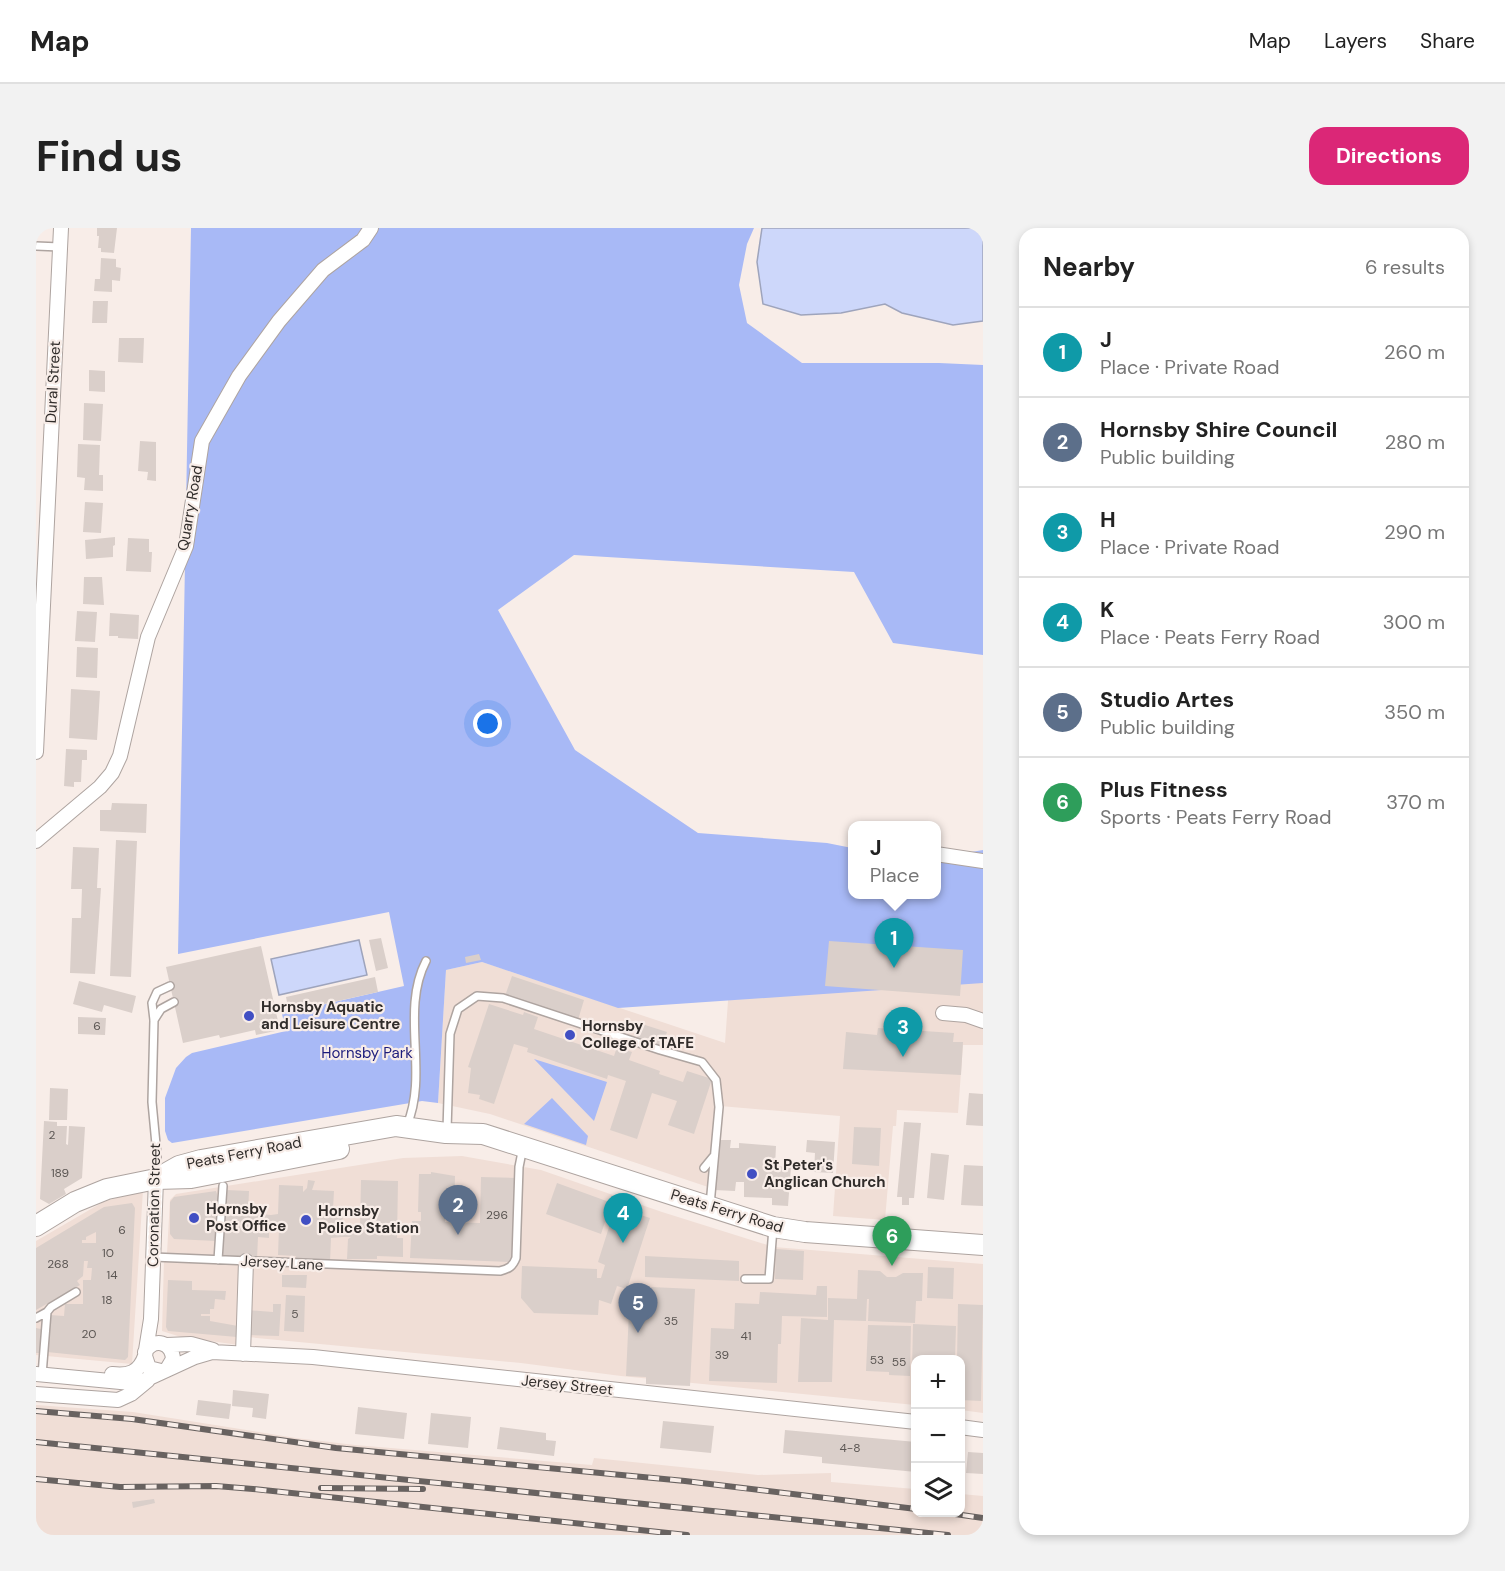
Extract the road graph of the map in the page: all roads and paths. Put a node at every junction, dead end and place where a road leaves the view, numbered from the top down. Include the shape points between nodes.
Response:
1 (61, 228) edge
2 (372, 228) edge
3 (36, 246) edge
4 (60, 247) junction
5 (41, 521) edge
6 (36, 752) edge
7 (36, 841) edge
8 (941, 855) edge
9 (983, 861) edge
10 (426, 961) dead end
11 (170, 986) dead end
12 (174, 1002) dead end
13 (943, 1013) dead end
14 (154, 1020) junction
15 (983, 1021) edge
16 (406, 1127) junction
17 (445, 1133) junction
18 (523, 1146) junction
19 (713, 1157) junction
20 (704, 1168) dead end
21 (156, 1179) junction
22 (223, 1186) dead end
23 (710, 1207) junction
24 (38, 1222) edge
25 (773, 1227) junction
26 (983, 1245) edge
27 (153, 1257) junction
28 (218, 1260) junction
29 (246, 1261) junction
30 (745, 1279) dead end
31 (76, 1292) dead end
32 (47, 1312) junction
33 (36, 1318) edge
34 (151, 1319) junction
35 (165, 1344) junction
36 (218, 1352) junction
37 (243, 1353) junction
38 (145, 1354) junction
39 (39, 1370) edge
40 (160, 1372) junction
41 (36, 1394) edge
42 (911, 1422) edge
43 (965, 1428) edge
44 (983, 1430) edge

1 - 4 street, Dural Street
2 - 7 street, Quarry Road via 363,240 323,270 279,321 239,376 202,441 186,546 148,637 120,756 100,787
3 - 4 lane
4 - 5 street, Dural Street
5 - 6 street, Dural Street
8 - 9 street
10 - 16 lane via 416,999 415,1101
11 - 14 lane, Coronation Street via 154,996
12 - 14 lane via 160,1009
13 - 15 street
14 - 21 lane, Coronation Street via 152,1102
16 - 17 main road, Peats Ferry Road
16 - 21 main road, Peats Ferry Road via 209,1158 179,1166
17 - 18 main road, Peats Ferry Road via 483,1134
17 - 19 lane via 450,1034 458,1009 477,996 503,998 702,1062 716,1080 719,1107
17 - 21 main road, Peats Ferry Road via 395,1138 191,1178
18 - 23 main road, Peats Ferry Road
18 - 29 lane, Jersey Lane via 516,1258 507,1269
19 - 20 lane
19 - 23 lane
21 - 24 main road, Peats Ferry Road via 99,1191
21 - 27 street, Coronation Street
22 - 28 lane
23 - 25 main road, Peats Ferry Road
25 - 26 main road, Peats Ferry Road
25 - 30 lane via 769,1280
27 - 28 lane, Jersey Lane
27 - 34 street, Coronation Street
28 - 29 lane, Jersey Lane
29 - 37 street
31 - 32 lane
32 - 33 lane
32 - 39 lane
34 - 35 street, Coronation Street via 153,1330
34 - 38 street, Coronation Street
35 - 36 street, Jersey Street via 191,1344
35 - 38 street via 152,1344
35 - 40 street via 173,1359
36 - 37 street, Jersey Street
36 - 40 street, Jersey Street via 200,1354
37 - 42 street, Jersey Street
38 - 39 street via 138,1368 125,1375
38 - 40 street via 149,1368
39 - 40 street via 128,1383
40 - 41 street via 118,1400
43 - 44 street

